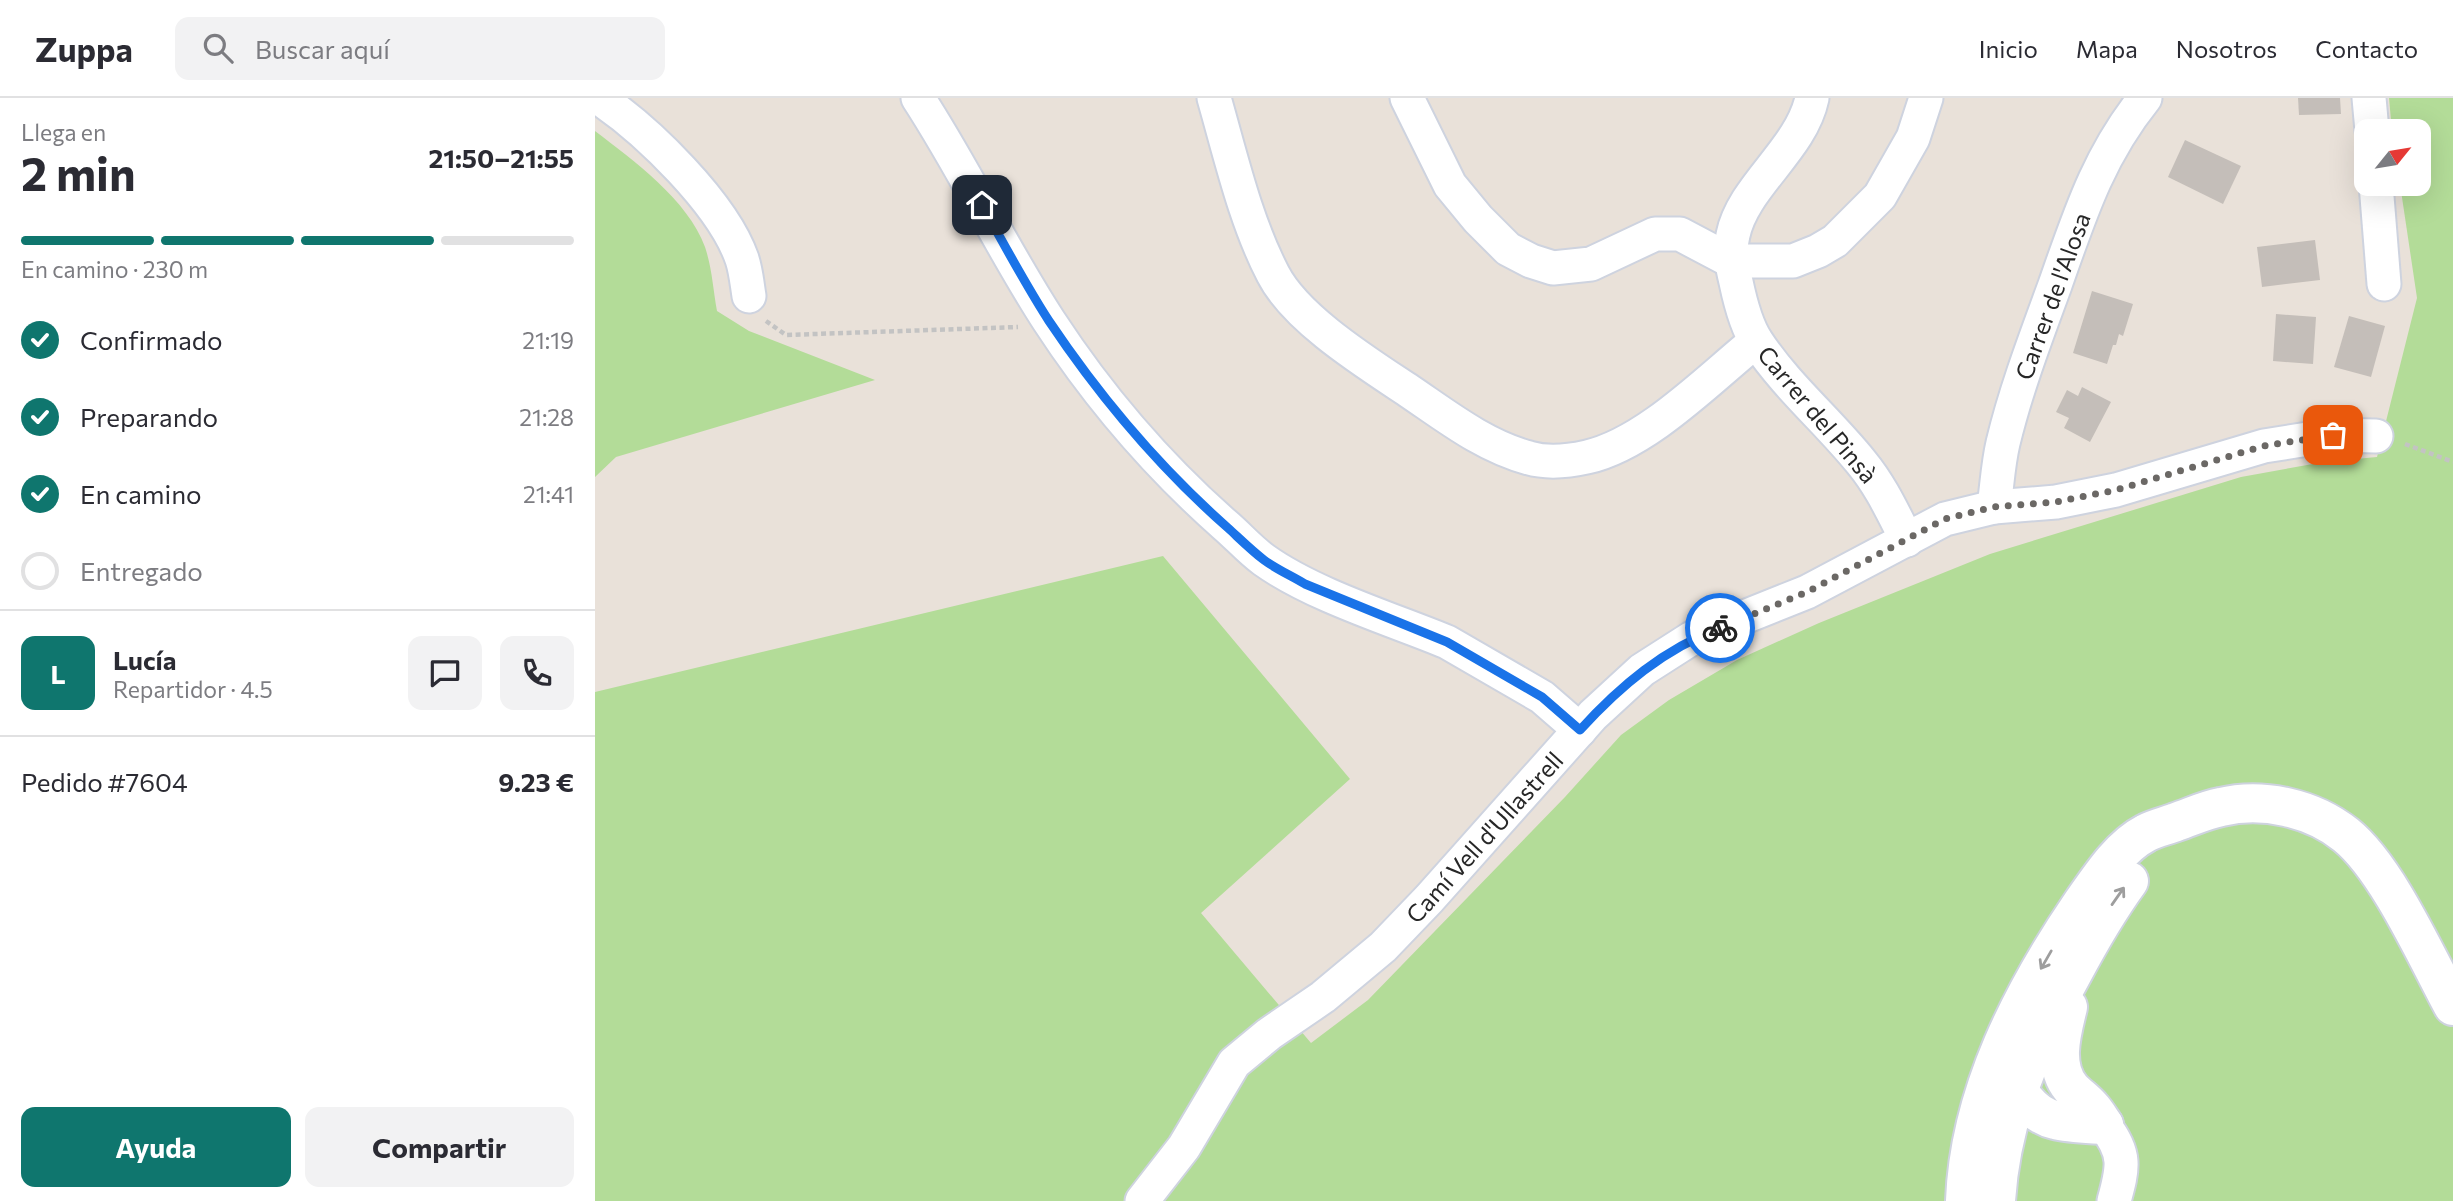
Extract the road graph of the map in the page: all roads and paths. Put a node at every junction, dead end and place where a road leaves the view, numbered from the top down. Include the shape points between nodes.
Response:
1 (599, 98) edge
2 (918, 98) edge
3 (1214, 98) edge
4 (1407, 98) edge
5 (1812, 98) edge
6 (1926, 98) edge
7 (2145, 98) edge
8 (2369, 98) edge
9 (2371, 119) edge
10 (2377, 196) edge
11 (1731, 261) junction
12 (2384, 284) dead end
13 (750, 296) joint
14 (1024, 326) dead end
15 (1756, 341) junction
16 (2376, 436) joint
17 (2453, 462) edge
18 (1994, 507) junction
19 (1907, 540) junction
20 (1580, 730) junction
21 (2188, 818) junction
22 (2083, 954) junction
23 (2027, 994) junction
24 (2453, 1006) edge
25 (2018, 1090) junction
26 (2062, 1104) junction
27 (2104, 1125) joint
28 (1976, 1196) edge
29 (1142, 1201) edge
30 (2005, 1201) edge
31 (2113, 1201) edge

1 - 13 street via 653,142 721,220 741,258
2 - 20 street via 1049,321 1132,429 1207,510 1264,560 1305,584 1480,659 1542,697
3 - 15 street via 1252,225 1273,276 1295,303 1363,360 1465,429 1505,450 1530,459 1559,461 1614,448 1677,407
4 - 11 street via 1450,186 1508,249 1531,261 1553,268 1591,264 1655,234 1680,234
5 - 11 street, Carrer del Pinsà via 1791,142 1743,207 1733,234
6 - 11 street via 1913,138 1880,196 1835,241 1793,261
7 - 18 street, Carrer de l'Alosa via 2101,163 2074,231 2019,385 2002,445
8 - 9 street
10 - 12 street
11 - 15 street, Carrer del Pinsà
13 - 14 path via 768,324 786,335
15 - 19 street, Carrer del Pinsà via 1861,462 1882,490
16 - 17 path
16 - 18 street, Camí Vell d'Ullastrell via 2333,435 2264,446 2116,490 2056,502
18 - 19 street, Camí Vell d'Ullastrell via 1945,519
19 - 20 street, Camí Vell d'Ullastrell via 1807,592 1692,638 1642,670
20 - 29 street, Camí Vell d'Ullastrell via 1383,947 1234,1063 1184,1147
22 -> 21 main road via 2136,872
21 -> 23 main road via 2145,833 2114,861 2058,939
21 - 24 main road via 2237,803 2262,803 2321,819 2347,836 2371,861 2398,904
22 - 25 main road
22 - 26 main road via 2062,1035
23 - 25 main road via 2012,1070
23 - 28 main road via 1986,1088 1969,1156
25 - 26 main road via 2043,1084
25 - 28 main road via 1993,1117
26 - 27 main road via 2090,1105
26 - 30 main road via 2020,1151
27 - 31 street via 2122,1155

